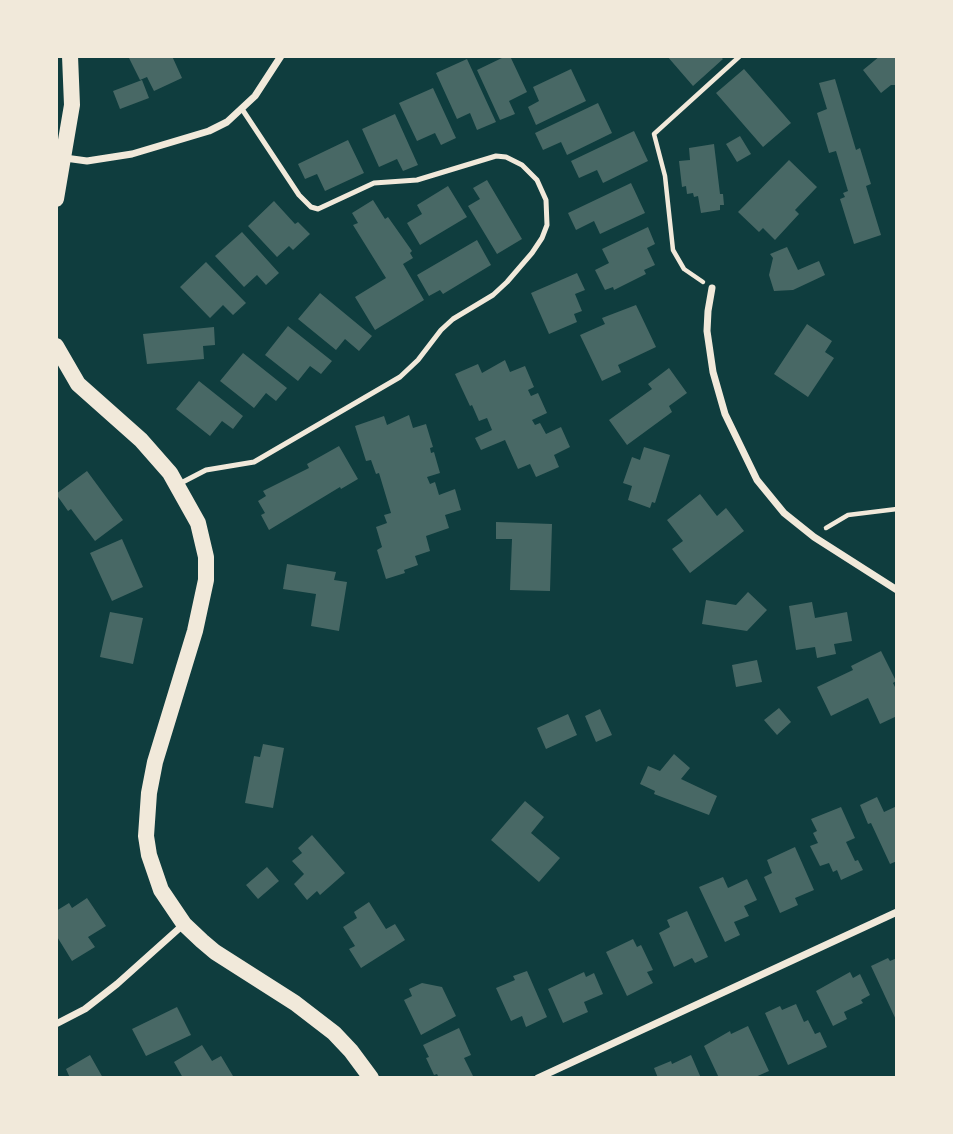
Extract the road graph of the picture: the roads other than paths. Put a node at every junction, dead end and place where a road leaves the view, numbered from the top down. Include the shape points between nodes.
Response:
1 (70, 56) edge
2 (281, 56) edge
3 (242, 109) junction
4 (65, 158) junction
5 (56, 200) edge
6 (712, 288) road end
7 (56, 346) edge
8 (178, 484) junction
9 (897, 590) edge
10 (897, 912) edge
11 (184, 924) junction
12 (56, 1024) edge
13 (371, 1078) edge
14 (538, 1078) edge

1 - 4 main road via 72,105
2 - 3 street
3 - 4 street via 188,139 87,161
3 - 8 lane via 311,207 318,209 374,183 417,180 496,156 522,165 537,180 547,200 547,225 508,282 453,319 400,377 254,462 205,470
4 - 5 main road
6 - 9 street via 707,331 713,372 725,414 757,480 784,513 814,537
7 - 8 main road via 78,384 141,440
8 - 11 main road via 198,523 206,580 155,762 146,836 153,873
10 - 14 street
11 - 12 street via 85,1009
11 - 13 main road via 215,952 334,1033

